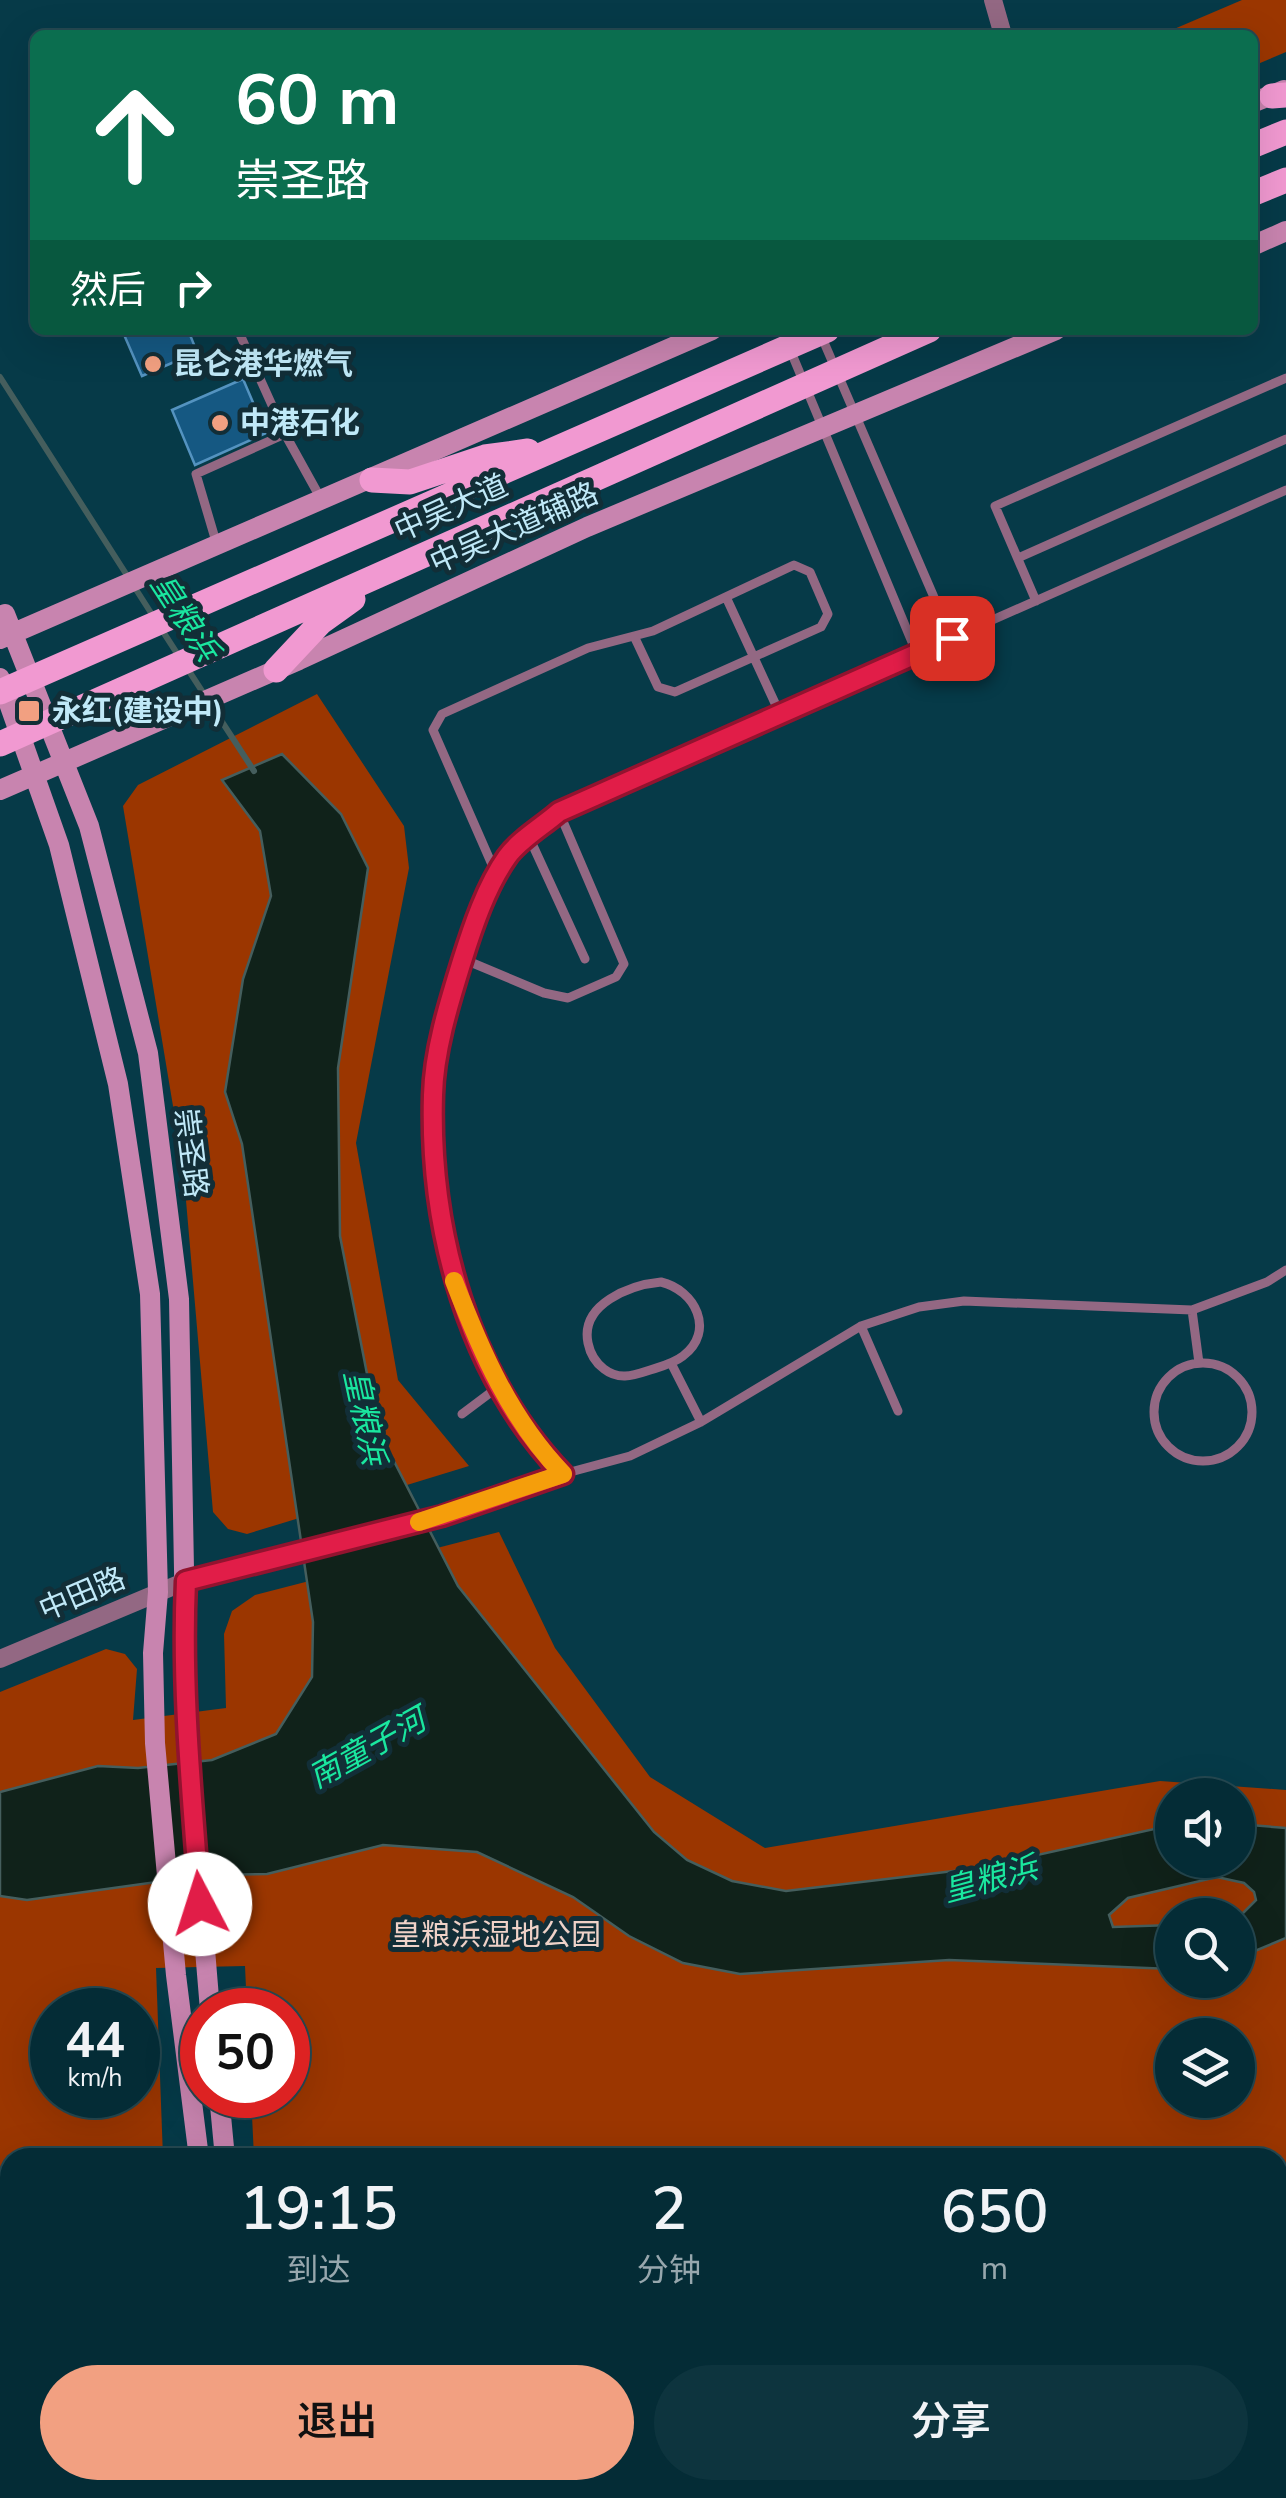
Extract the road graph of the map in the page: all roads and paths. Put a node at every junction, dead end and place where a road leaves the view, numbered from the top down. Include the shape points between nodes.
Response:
1 (993, 0) edge
2 (1002, 30) edge
3 (1286, 132) edge
4 (1258, 144) edge
5 (1286, 180) edge
6 (1258, 192) edge
7 (1286, 231) edge
8 (1258, 243) edge
9 (240, 335) edge
10 (701, 335) edge
11 (812, 335) edge
12 (822, 335) edge
13 (918, 335) edge
14 (1044, 335) edge
15 (789, 347) junction
16 (836, 371) junction
17 (1286, 378) edge
18 (805, 385) junction
19 (855, 416) junction
20 (823, 429) junction
21 (286, 434) junction
22 (1286, 439) edge
23 (563, 445) junction
24 (372, 480) junction
25 (1286, 490) edge
26 (322, 501) junction
27 (218, 546) junction
28 (1018, 558) junction
29 (391, 571) junction
30 (726, 597) junction
31 (1036, 601) junction
32 (4, 632) edge
33 (634, 636) junction
34 (952, 638) junction
35 (917, 654) junction
36 (753, 656) junction
37 (276, 670) junction
38 (31, 679) junction
39 (2, 687) edge
40 (780, 714) junction
41 (48, 723) junction
42 (10, 740) edge
43 (64, 761) junction
44 (34, 774) junction
45 (0, 790) edge
46 (559, 812) junction
47 (529, 837) junction
48 (497, 876) junction
49 (462, 959) junction
50 (585, 959) dead end
51 (1286, 1270) edge
52 (1192, 1310) junction
53 (861, 1326) junction
54 (1199, 1362) junction
55 (671, 1363) junction
56 (498, 1386) junction
57 (898, 1411) dead end
58 (462, 1414) dead end
59 (701, 1422) junction
60 (563, 1474) junction
61 (186, 1581) junction
62 (158, 1592) junction
63 (0, 1659) edge
64 (208, 1988) edge
65 (222, 2118) edge
66 (198, 2148) edge
67 (225, 2148) edge

1 - 2 street
3 - 4 main road
5 - 6 main road
7 - 8 main road
9 - 21 lane
10 - 24 main road
11 - 15 main road, 中吴大道
12 - 16 lane
13 - 16 main road, 中吴大道
14 - 19 main road, 中吴大道辅路
15 - 18 lane
15 - 23 main road, 中吴大道
16 - 18 main road, 中吴大道
16 - 19 lane
17 - 28 lane via 995,506
18 - 20 lane
18 - 29 main road, 中吴大道
19 - 20 main road, 中吴大道辅路
19 - 34 lane
20 - 35 lane
20 - 37 main road, 中吴大道辅路 via 587,526
21 - 26 lane
21 - 27 lane via 196,474
22 - 28 lane
23 - 24 main road via 485,458 410,482
23 - 38 main road, 中吴大道
24 - 26 main road
25 - 31 lane
26 - 27 main road
27 - 32 main road
28 - 31 lane
29 - 37 main road via 321,622
29 - 41 main road, 中吴大道
30 - 33 lane
30 - 36 lane
30 - 36 lane via 794,566 810,572 828,614 820,627
31 - 34 lane
32 - 38 main road, 崇圣路
33 - 36 lane via 658,687 675,692
33 - 48 lane via 588,648 442,714 433,730
34 - 35 lane
35 - 40 lane
36 - 40 lane
37 - 43 main road, 中吴大道辅路
38 - 39 main road, 中吴大道
38 - 41 main road, 崇圣路
39 - 42 main road, 崇圣路
40 - 46 lane
41 - 42 main road, 中吴大道
41 - 43 main road, 崇圣路
42 - 44 main road, 崇圣路
43 - 44 main road, 中吴大道辅路
43 - 61 main road, 崇圣路 via 88,826 148,1053 179,1299
44 - 45 main road, 中吴大道辅路
44 - 62 main road, 崇圣路 via 59,845 118,1084 130,1160 150,1294
46 - 47 lane
46 - 49 lane via 624,964 616,977 568,998
47 - 48 lane via 508,854
47 - 50 lane
48 - 49 lane
49 - 56 lane via 432,1093 438,1200 452,1276
51 - 52 lane
52 - 53 lane via 964,1301
52 - 54 lane
53 - 57 lane
53 - 59 lane
54 - 54 lane via 1169,1376 1154,1405 1160,1437 1171,1450 1202,1461 1232,1452 1250,1426 1252,1410 1242,1381
55 - 55 lane via 699,1332 695,1304 686,1293 647,1283 595,1310 588,1348 604,1369 628,1377
55 - 59 lane
56 - 58 lane
56 - 60 lane
59 - 60 lane via 630,1456
60 - 61 lane via 442,1516
61 - 62 street, 中田路
61 - 64 main road, 崇圣路 via 187,1732
62 - 63 street, 中田路
62 - 66 main road, 崇圣路 via 155,1743
65 - 67 main road

